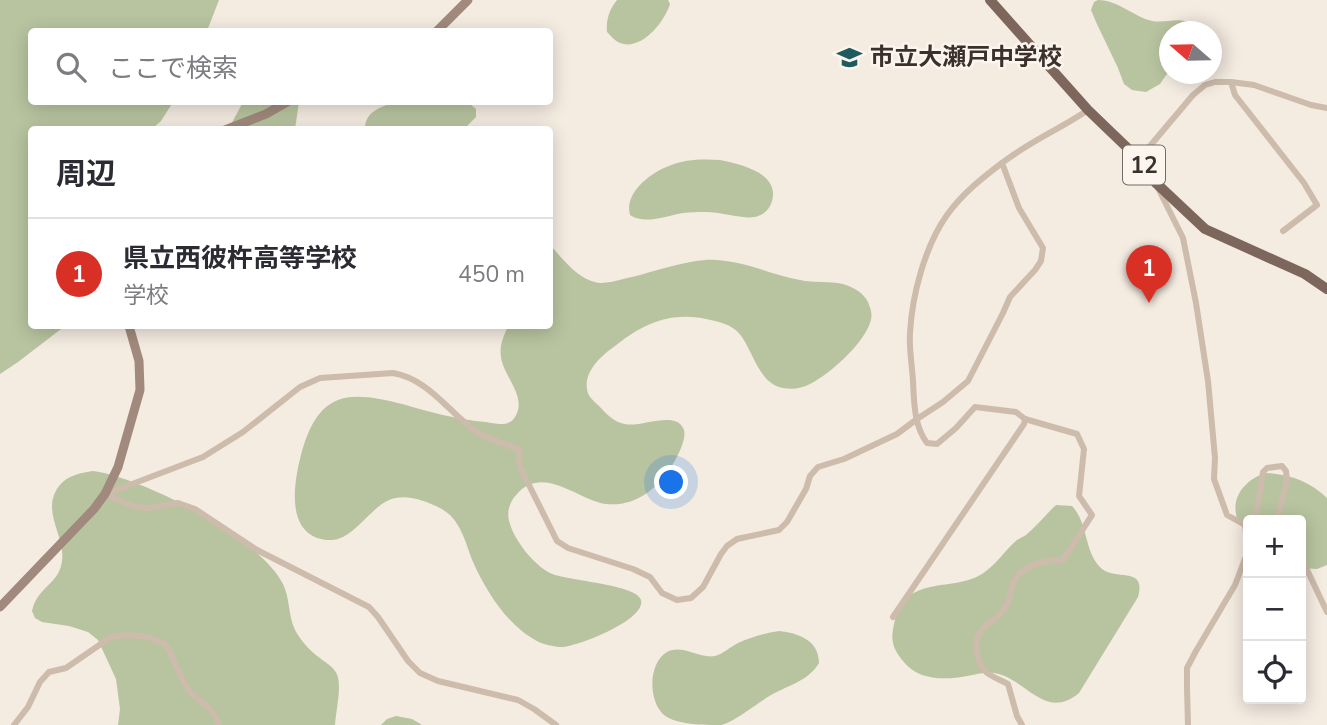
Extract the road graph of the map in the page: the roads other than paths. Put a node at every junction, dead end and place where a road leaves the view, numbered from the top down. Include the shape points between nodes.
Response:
1 (468, 0) edge
2 (990, 0) edge
3 (440, 28) edge
4 (1231, 82) junction
5 (282, 105) edge
6 (1327, 108) edge
7 (1088, 110) junction
8 (235, 126) edge
9 (1139, 159) junction
10 (1002, 163) junction
11 (1156, 183) junction
12 (1283, 231) dead end
13 (1327, 289) edge
14 (130, 329) edge
15 (917, 419) junction
16 (1025, 419) junction
17 (105, 494) junction
18 (1256, 515) edge
19 (1278, 515) edge
20 (1243, 521) edge
21 (1243, 563) edge
22 (1306, 568) edge
23 (0, 607) edge
24 (1327, 612) edge
25 (892, 617) dead end
26 (14, 725) edge
27 (219, 725) edge
28 (556, 725) edge
29 (1022, 725) edge
30 (1188, 725) edge

1 - 3 street
2 - 7 main road, 12
4 - 6 street
4 - 9 street via 1215,82 1199,90
4 - 12 street via 1235,95 1317,205
5 - 8 street
7 - 9 main road, 12
7 - 10 street
9 - 11 main road, 12
10 - 15 street via 947,215 922,272 910,335
10 - 15 street via 1019,208 1042,248 1041,261 1010,297 968,381
11 - 13 main road, 12 via 1206,229 1305,274
11 - 20 street via 1186,251 1208,382 1214,479 1227,515
14 - 17 street via 139,361 139,390 118,467
15 - 16 street via 927,443 937,444 975,407 1016,412
15 - 17 street via 897,434 818,467 779,530 737,539 721,554 703,587 691,598 677,600 662,593 650,577 557,541 520,467 520,450 474,430 405,375 320,377 203,457
16 - 25 street
16 - 29 street via 1077,434 1084,449 1079,496 1092,515 1063,560 1049,560 1016,575 1007,605 979,632 977,656 985,672 1008,684
17 - 23 street
17 - 28 street via 133,506 178,503 195,509 257,550 369,607 420,673 518,700
18 - 19 street via 1263,472 1282,466 1287,481
21 - 30 street via 1188,668
22 - 24 street
26 - 27 street via 49,672 66,668 111,637 128,635 164,643 185,685 212,711

